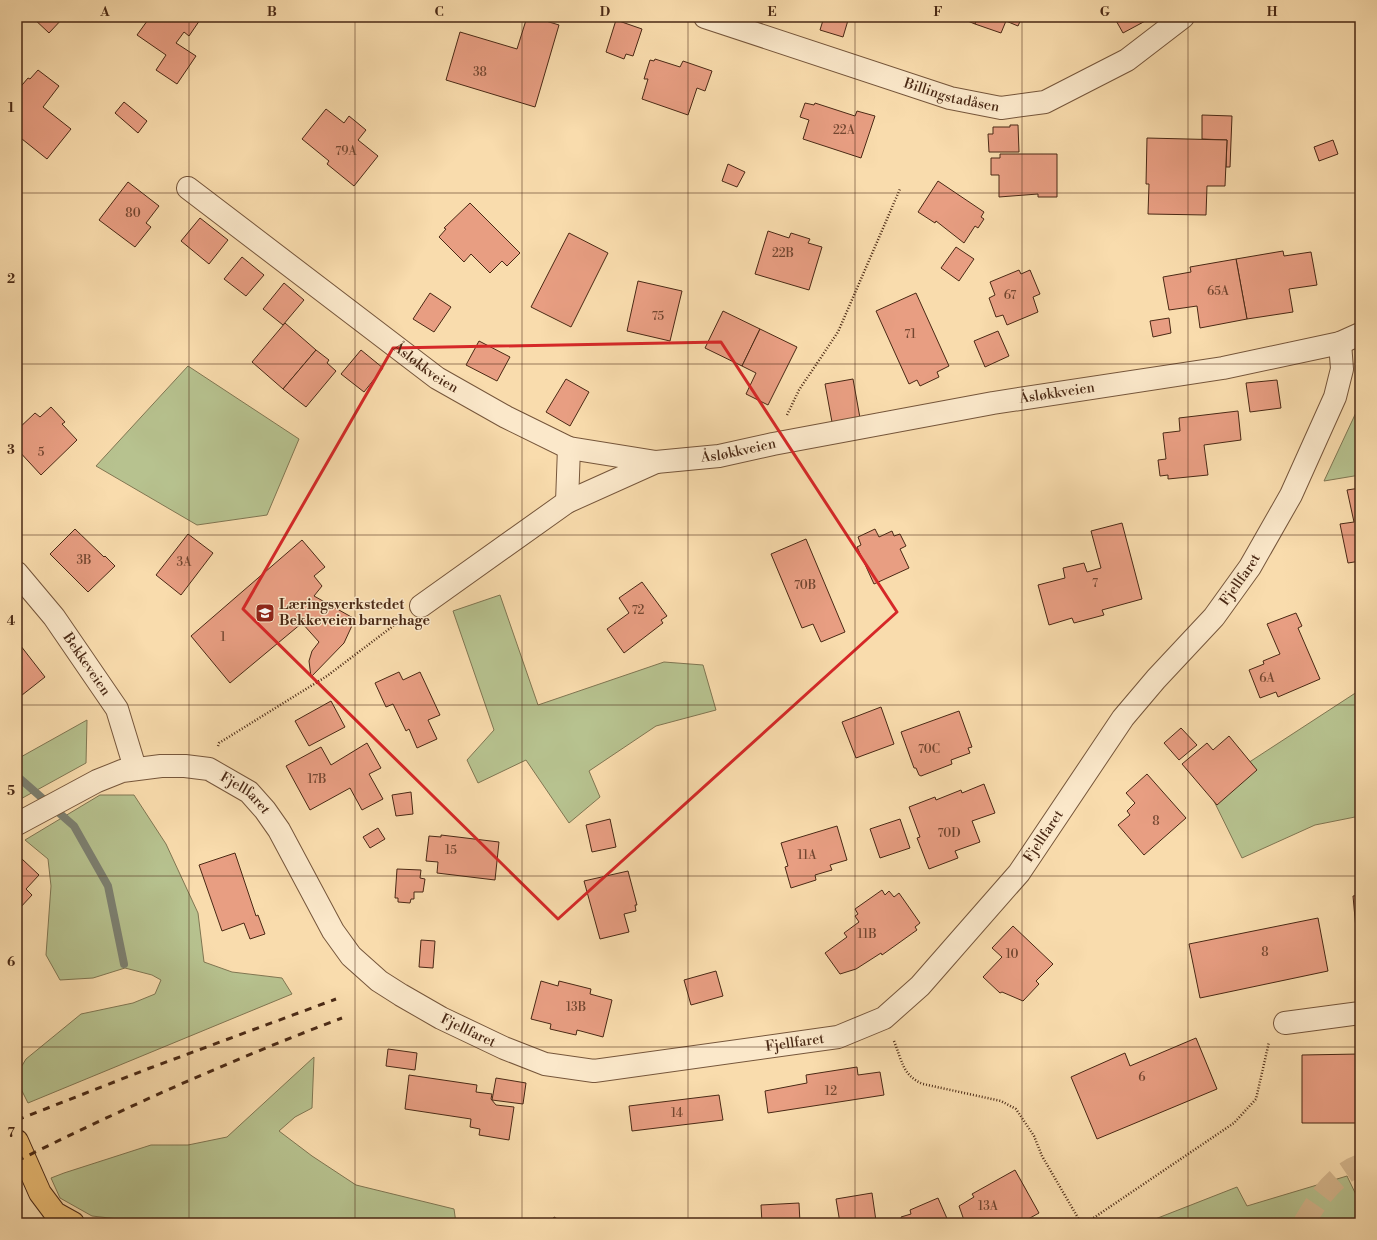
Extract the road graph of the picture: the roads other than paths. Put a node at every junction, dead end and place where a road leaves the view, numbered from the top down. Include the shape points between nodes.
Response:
1 (705, 17) edge
2 (1183, 17) edge
3 (188, 188) dead end
4 (1360, 334) edge
5 (1340, 343) junction
6 (569, 448) junction
7 (656, 462) junction
8 (567, 502) junction
9 (17, 573) edge
10 (421, 606) road end
11 (135, 768) junction
12 (17, 824) edge
13 (1360, 1013) edge
14 (1286, 1023) road end
15 (17, 1141) edge
16 (58, 1220) edge

1 - 2 street, Billingstadåsen via 950,98 1001,108 1045,102 1127,60
3 - 6 street, Åsløkkveien via 437,378 506,417
4 - 5 street, Åsløkkveien
5 - 7 street, Åsløkkveien via 1223,368 993,403 719,456
5 - 11 street, Fjellfaret via 1342,369 1335,397 1291,495 1250,567 1214,617 1123,718 1019,873 920,986 884,1018 838,1037 594,1071 545,1064 504,1048 442,1018 380,981 351,956 333,931 279,830 249,792 209,769 185,766
6 - 7 street, Åsløkkveien
6 - 8 street
7 - 8 street
8 - 10 street
9 - 11 street, Bekkeveien via 54,617 117,709
11 - 12 street, Fjellfaret via 97,781
13 - 14 street
15 - 16 main road via 40,1193

